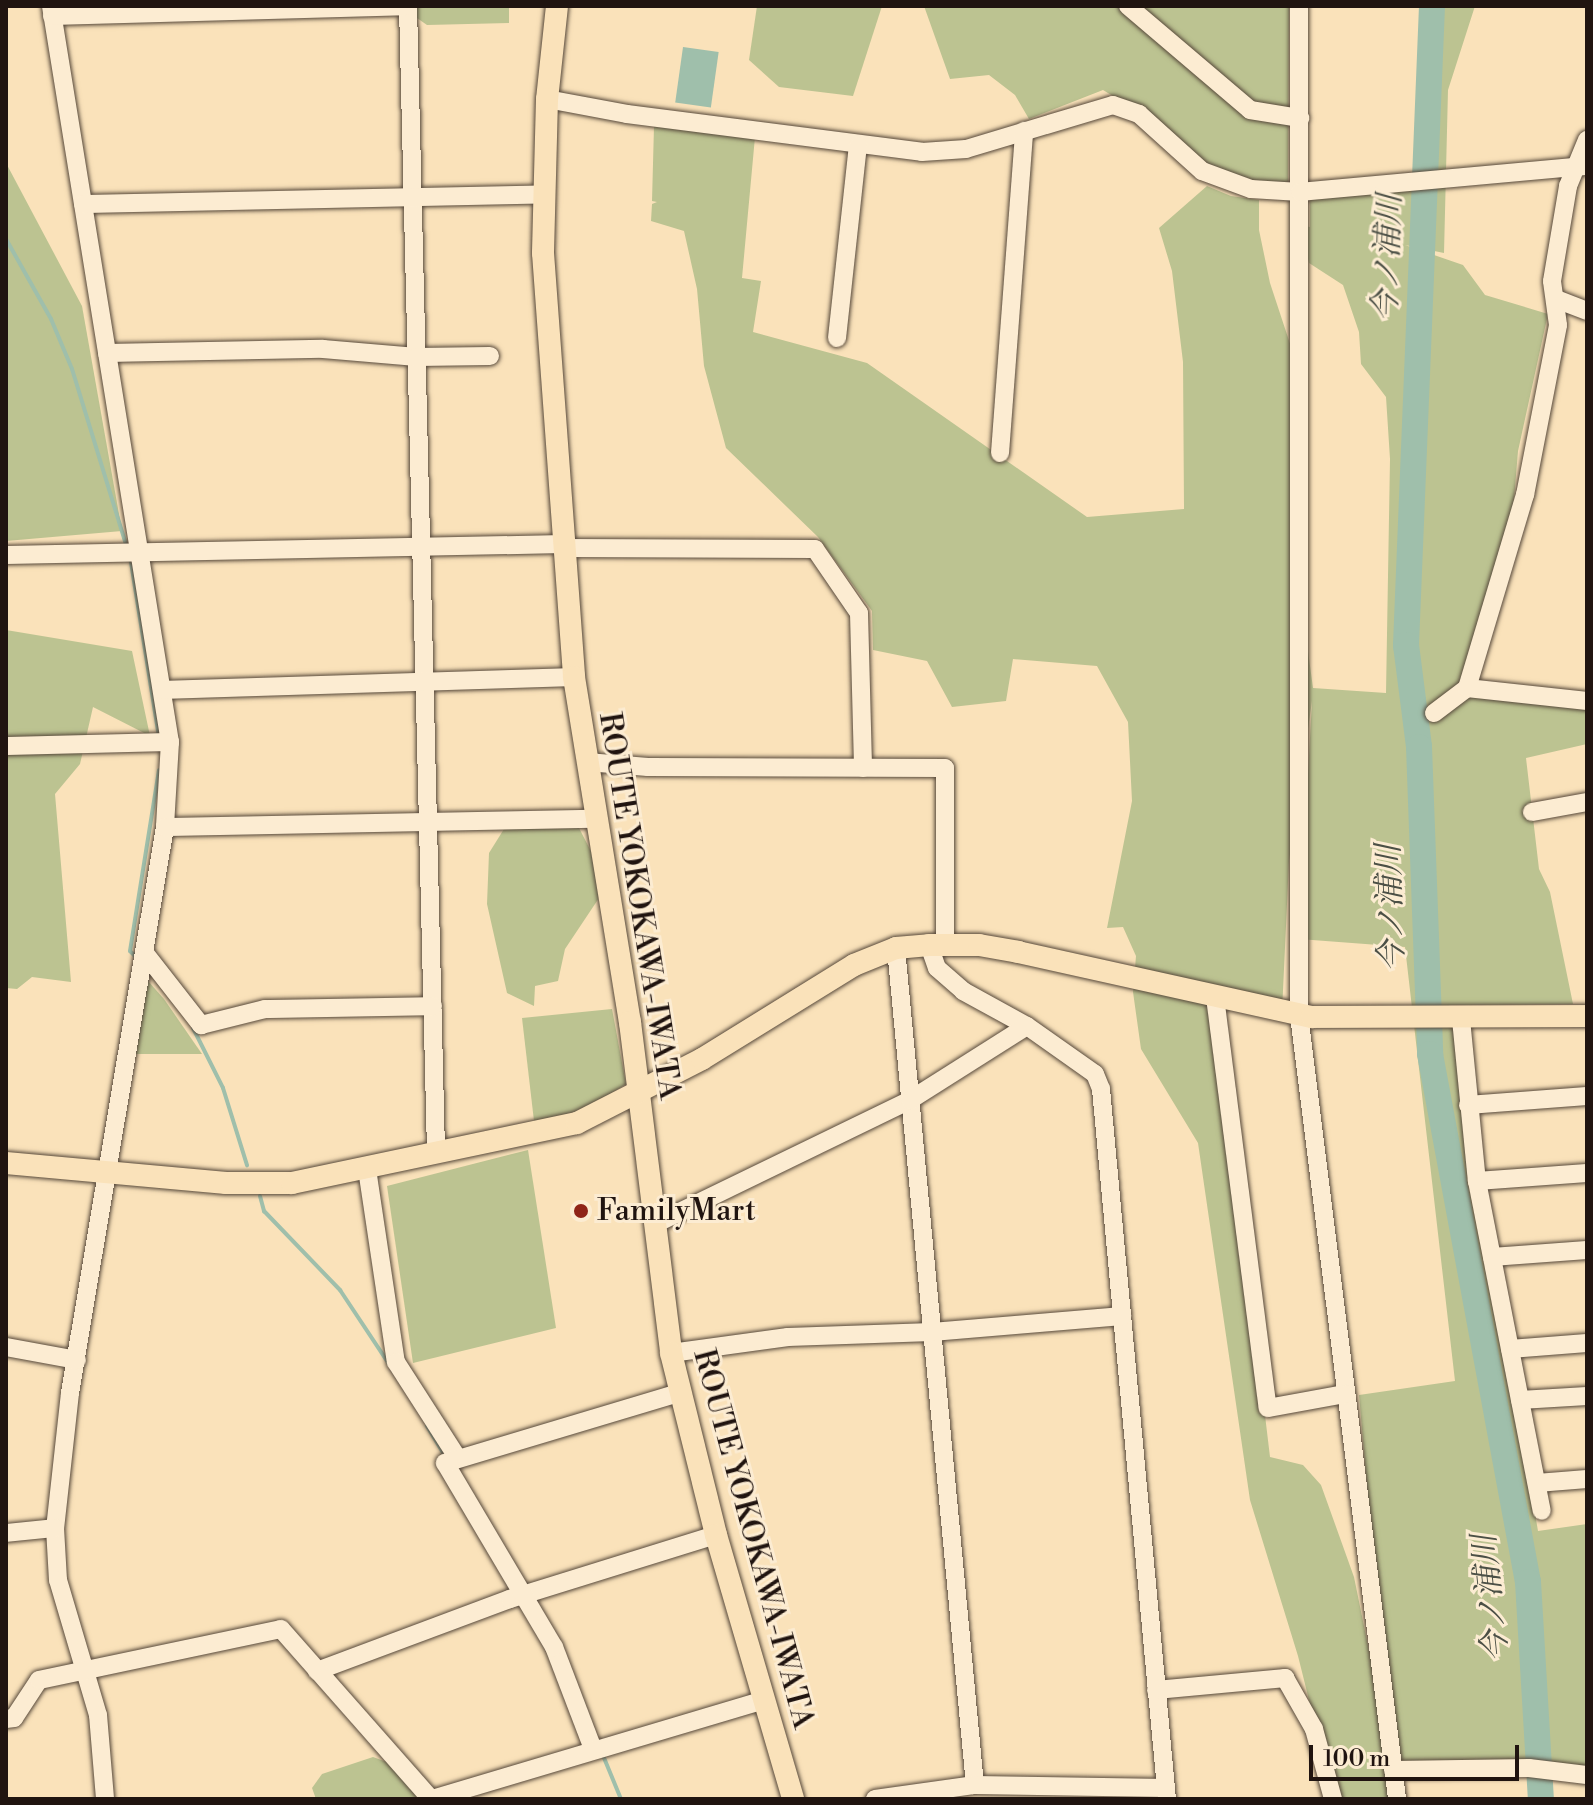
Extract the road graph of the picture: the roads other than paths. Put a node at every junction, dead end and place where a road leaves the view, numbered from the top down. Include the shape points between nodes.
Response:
1 (406, 6) edge
2 (557, 6) edge
3 (1128, 6) edge
4 (1299, 6) edge
5 (52, 11) edge
6 (547, 99) junction
7 (1300, 118) junction
8 (1024, 131) junction
9 (1587, 140) edge
10 (858, 146) junction
11 (1582, 166) edge
12 (1300, 192) junction
13 (543, 194) junction
14 (413, 198) junction
15 (83, 204) junction
16 (1556, 299) junction
17 (1587, 311) edge
18 (837, 338) dead end
19 (107, 353) junction
20 (490, 356) dead end
21 (417, 357) junction
22 (1000, 453) dead end
23 (564, 546) junction
24 (423, 547) junction
25 (139, 552) junction
26 (6, 555) edge
27 (574, 677) junction
28 (427, 682) junction
29 (1467, 688) junction
30 (162, 690) junction
31 (1587, 701) edge
32 (1434, 713) dead end
33 (170, 742) junction
34 (6, 746) edge
35 (587, 762) junction
36 (863, 768) junction
37 (1587, 803) edge
38 (1532, 812) dead end
39 (597, 819) junction
40 (429, 822) junction
41 (165, 827) junction
42 (937, 944) junction
43 (896, 948) junction
44 (144, 952) junction
45 (1215, 997) junction
46 (433, 1006) junction
47 (1299, 1015) junction
48 (1587, 1016) edge
49 (1450, 1019) junction
50 (1027, 1026) junction
51 (639, 1093) junction
52 (1587, 1096) edge
53 (910, 1100) junction
54 (1468, 1105) junction
55 (436, 1153) junction
56 (6, 1163) edge
57 (367, 1169) junction
58 (106, 1171) junction
59 (1587, 1173) edge
60 (1477, 1181) junction
61 (655, 1224) junction
62 (1587, 1250) edge
63 (1492, 1257) junction
64 (1122, 1316) junction
65 (932, 1332) junction
66 (1587, 1343) edge
67 (6, 1347) edge
68 (1510, 1349) junction
69 (671, 1353) junction
70 (77, 1360) junction
71 (679, 1393) junction
72 (1345, 1394) junction
73 (1587, 1396) edge
74 (1520, 1400) junction
75 (453, 1459) junction
76 (1587, 1479) edge
77 (1537, 1483) junction
78 (1542, 1511) dead end
79 (55, 1528) junction
80 (6, 1533) edge
81 (716, 1535) junction
82 (528, 1593) junction
83 (317, 1671) junction
84 (86, 1673) junction
85 (1156, 1690) junction
86 (764, 1700) junction
87 (6, 1719) edge
88 (593, 1749) junction
89 (1393, 1770) junction
90 (1587, 1775) edge
91 (975, 1785) junction
92 (1166, 1793) edge
93 (105, 1799) edge
94 (432, 1799) edge
95 (793, 1799) edge
96 (875, 1799) edge
97 (1333, 1799) edge
98 (1397, 1799) edge

1 - 5 street
1 - 14 street
2 - 6 main road, ROUTE YOKOKAWA-IWATA
3 - 7 street via 1250,110
4 - 7 street
5 - 15 street
6 - 10 street
6 - 13 main road, ROUTE YOKOKAWA-IWATA
7 - 12 street
8 - 10 street via 966,149 922,152
8 - 12 street via 1113,105 1139,114 1202,171 1227,183
8 - 22 street
9 - 11 street
10 - 18 street
11 - 12 street
11 - 16 street via 1552,281
12 - 47 street
13 - 14 street
13 - 23 main road, ROUTE YOKOKAWA-IWATA
14 - 15 street
14 - 21 street
15 - 19 street
16 - 17 street
16 - 29 street via 1558,325 1525,495
19 - 21 street via 323,349
19 - 25 street
20 - 21 street
21 - 24 street
23 - 24 street
23 - 27 main road, ROUTE YOKOKAWA-IWATA
23 - 36 street via 815,549 859,613
24 - 25 street
24 - 28 street
25 - 26 street
25 - 30 street
27 - 28 street
27 - 35 main road, ROUTE YOKOKAWA-IWATA
28 - 30 street
28 - 40 street
29 - 31 street
29 - 32 street
30 - 33 street
33 - 34 street
33 - 41 street
35 - 36 street
35 - 39 main road, ROUTE YOKOKAWA-IWATA
36 - 42 street via 945,768
37 - 38 street
39 - 40 street
39 - 51 main road, ROUTE YOKOKAWA-IWATA
40 - 41 street
40 - 46 street
41 - 44 street
42 - 43 main road
42 - 45 main road via 1018,952
42 - 50 street via 937,968 963,991
43 - 51 main road via 809,989
43 - 53 street
44 - 46 street via 201,1025 265,1009
44 - 58 street
45 - 47 main road
45 - 72 street via 1268,1408
46 - 55 street
47 - 49 main road
47 - 72 street
48 - 49 main road
49 - 54 street
50 - 53 street
50 - 64 street via 1095,1074 1101,1089
51 - 55 main road via 577,1123
51 - 61 main road, ROUTE YOKOKAWA-IWATA
52 - 54 street
53 - 61 street
53 - 65 street
54 - 60 street
55 - 57 main road
56 - 58 main road
57 - 58 main road via 276,1183
57 - 75 street via 396,1362
58 - 70 street
59 - 60 street
60 - 63 street
61 - 69 main road, ROUTE YOKOKAWA-IWATA
62 - 63 street
63 - 68 street
64 - 65 street
64 - 85 street
65 - 69 street via 788,1337
65 - 91 street
66 - 68 street
67 - 70 street
68 - 74 street
69 - 71 main road, ROUTE YOKOKAWA-IWATA
70 - 79 street
71 - 75 street
71 - 81 main road, ROUTE YOKOKAWA-IWATA
72 - 89 street
73 - 74 street
74 - 77 street
75 - 82 street
76 - 77 street
77 - 78 street
79 - 80 street
79 - 84 street via 58,1580
81 - 82 street
81 - 86 main road, ROUTE YOKOKAWA-IWATA
82 - 83 street
82 - 88 street
83 - 84 street via 281,1629
83 - 94 street
84 - 87 street via 39,1680 14,1718
84 - 93 street via 98,1715
85 - 92 street
85 - 97 street via 1285,1678 1314,1729
86 - 88 street
86 - 95 main road, ROUTE YOKOKAWA-IWATA
88 - 94 street
89 - 90 street via 1529,1768
89 - 98 street
91 - 92 street
91 - 96 street

